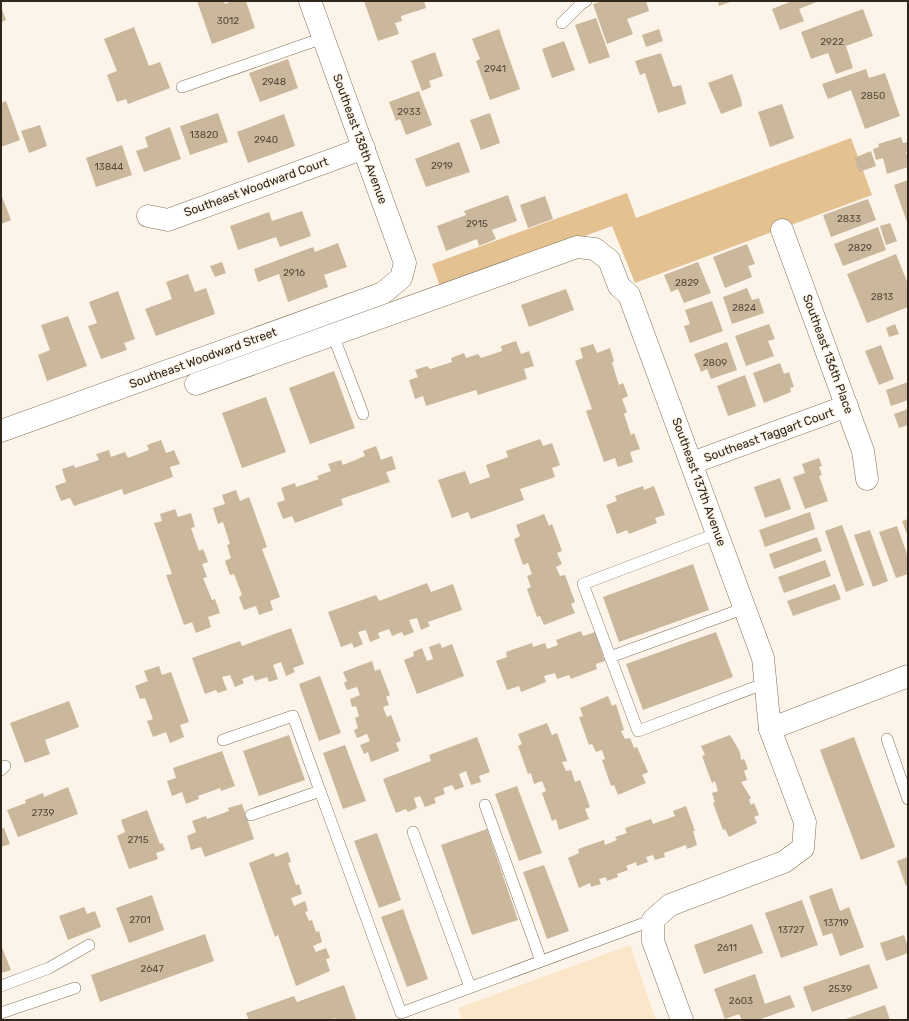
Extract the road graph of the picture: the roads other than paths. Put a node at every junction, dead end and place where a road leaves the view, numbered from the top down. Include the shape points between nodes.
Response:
1 (310, 1) edge
2 (586, 1) edge
3 (562, 23) dead end
4 (323, 38) junction
5 (182, 87) dead end
6 (364, 148) junction
7 (148, 216) dead end
8 (782, 230) dead end
9 (595, 249) joint
10 (401, 278) joint
11 (333, 335) junction
12 (196, 384) dead end
13 (847, 406) junction
14 (363, 414) dead end
15 (1, 431) edge
16 (692, 463) junction
17 (867, 480) dead end
18 (718, 533) junction
19 (745, 608) junction
20 (610, 657) junction
21 (908, 676) edge
22 (766, 683) junction
23 (770, 729) junction
24 (887, 739) dead end
25 (223, 740) dead end
26 (320, 791) junction
27 (908, 799) edge
28 (485, 805) dead end
29 (251, 815) dead end
30 (413, 832) dead end
31 (653, 920) junction
32 (89, 945) dead end
33 (541, 961) junction
34 (1, 986) edge
35 (470, 987) junction
36 (76, 988) dead end
37 (1, 1013) edge
38 (682, 1020) edge

1 - 4 street, Southeast 138th Avenue
2 - 3 lane
4 - 5 lane
4 - 6 street, Southeast 138th Avenue
6 - 7 street, Southeast Woodward Court via 168,220
6 - 10 street, Southeast 138th Avenue via 405,263
8 - 13 street, Southeast 136th Place
9 - 11 street, Southeast Woodward Street via 577,247
9 - 16 street, Southeast 137th Avenue via 609,260 619,286 629,295
10 - 15 street, Southeast Woodward Street via 383,293
11 - 12 street, Southeast Woodward Street
11 - 14 lane
13 - 16 street, Southeast Taggart Court
13 - 17 street, Southeast 136th Place via 863,452
16 - 18 street, Southeast 137th Avenue
18 - 19 street, Southeast 137th Avenue
18 - 20 lane via 583,584
19 - 20 lane
19 - 22 street, Southeast 137th Avenue via 763,658
20 - 22 lane via 638,731
21 - 23 street
22 - 23 street, Southeast 137th Avenue
23 - 31 street, Southeast 137th Avenue via 805,822 803,848 784,862 670,905
24 - 27 lane
25 - 26 lane via 293,716
26 - 29 lane
26 - 35 lane via 401,1013
28 - 33 lane
30 - 35 lane
31 - 33 lane
31 - 38 street via 652,941
32 - 34 lane via 49,968
33 - 35 lane
36 - 37 lane

